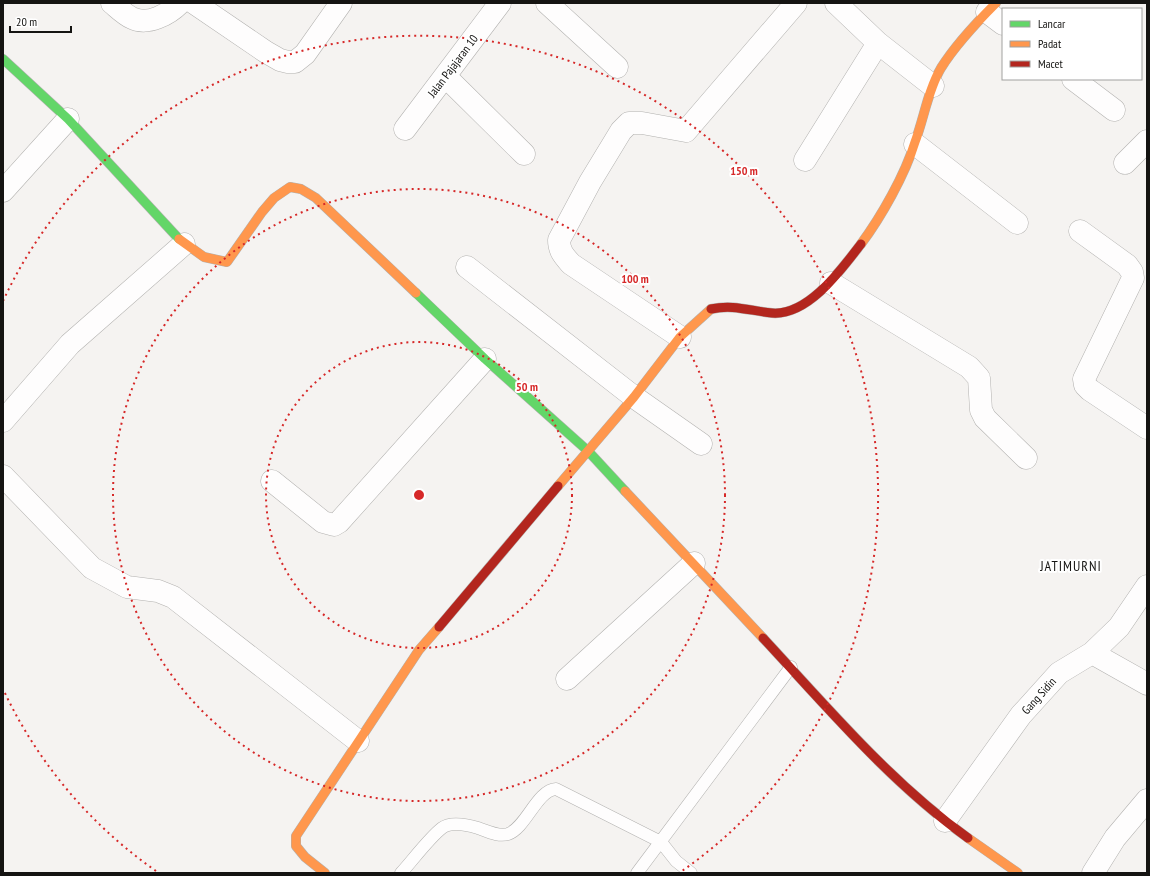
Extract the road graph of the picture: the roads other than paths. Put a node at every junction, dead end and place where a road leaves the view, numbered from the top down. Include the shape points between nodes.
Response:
1 (112, 3) edge
2 (180, 3) edge
3 (194, 3) edge
4 (341, 3) edge
5 (500, 3) edge
6 (547, 3) edge
7 (796, 3) edge
8 (836, 3) edge
9 (995, 13) edge
10 (878, 43) junction
11 (3, 59) edge
12 (617, 67) dead end
13 (446, 77) junction
14 (1074, 80) edge
15 (932, 86) junction
16 (1114, 110) dead end
17 (68, 119) junction
18 (405, 129) dead end
19 (1147, 141) edge
20 (915, 144) junction
21 (524, 154) dead end
22 (805, 160) dead end
23 (1125, 162) dead end
24 (3, 190) edge
25 (1017, 223) dead end
26 (1080, 231) dead end
27 (184, 244) junction
28 (467, 267) dead end
29 (831, 283) junction
30 (680, 337) junction
31 (485, 359) junction
32 (634, 397) junction
33 (3, 422) edge
34 (1147, 428) edge
35 (701, 444) dead end
36 (588, 451) junction
37 (1026, 458) dead end
38 (3, 476) edge
39 (272, 481) dead end
40 (694, 563) junction
41 (1147, 586) edge
42 (1092, 653) junction
43 (791, 667) junction
44 (568, 679) dead end
45 (1147, 684) edge
46 (358, 741) junction
47 (1147, 800) edge
48 (945, 820) junction
49 (660, 842) junction
50 (325, 873) edge
51 (401, 873) edge
52 (637, 873) edge
53 (692, 873) edge
54 (1018, 873) edge
55 (1093, 873) edge

1 - 2 street via 133,19 149,20 162,16
3 - 4 street via 266,52 280,60 295,62 304,54
5 - 13 street, Jalan Pajajaran 10
6 - 12 street
7 - 30 street via 686,131 629,124 621,131 590,182 560,240 562,254 571,264
8 - 10 street
9 - 15 street via 969,32 941,68
10 - 15 street
10 - 22 street
11 - 17 street
13 - 18 street, Jalan Pajajaran 10
13 - 21 street
14 - 16 street
15 - 20 street
17 - 24 street
17 - 27 street
19 - 23 street
20 - 25 street
20 - 29 street via 870,232
26 - 34 street via 1127,265 1133,278 1084,379 1085,385
27 - 31 street via 215,262 227,262 274,198 290,187 301,189 316,198
27 - 33 street via 70,344
28 - 32 street
29 - 30 street via 793,311 774,313 741,307 711,309
29 - 37 street via 969,367 979,378 981,410 985,418
30 - 32 street
31 - 36 street
31 - 39 street via 334,525 323,522
32 - 35 street
32 - 36 street
36 - 40 street
36 - 46 street via 419,650
38 - 46 street via 92,568 126,587 158,591 173,597
40 - 43 street
40 - 44 street
41 - 42 street, Gang Sidin via 1119,627
42 - 45 street
42 - 48 street, Gang Sidin via 1060,673 1035,699
43 - 48 street via 884,768
43 - 49 lane
46 - 50 street via 296,836 296,846
47 - 55 street via 1115,838
48 - 54 street
49 - 51 lane via 561,791 552,789 516,829 507,834 497,835 471,826 455,824 443,827
49 - 52 lane
49 - 53 lane via 676,861

